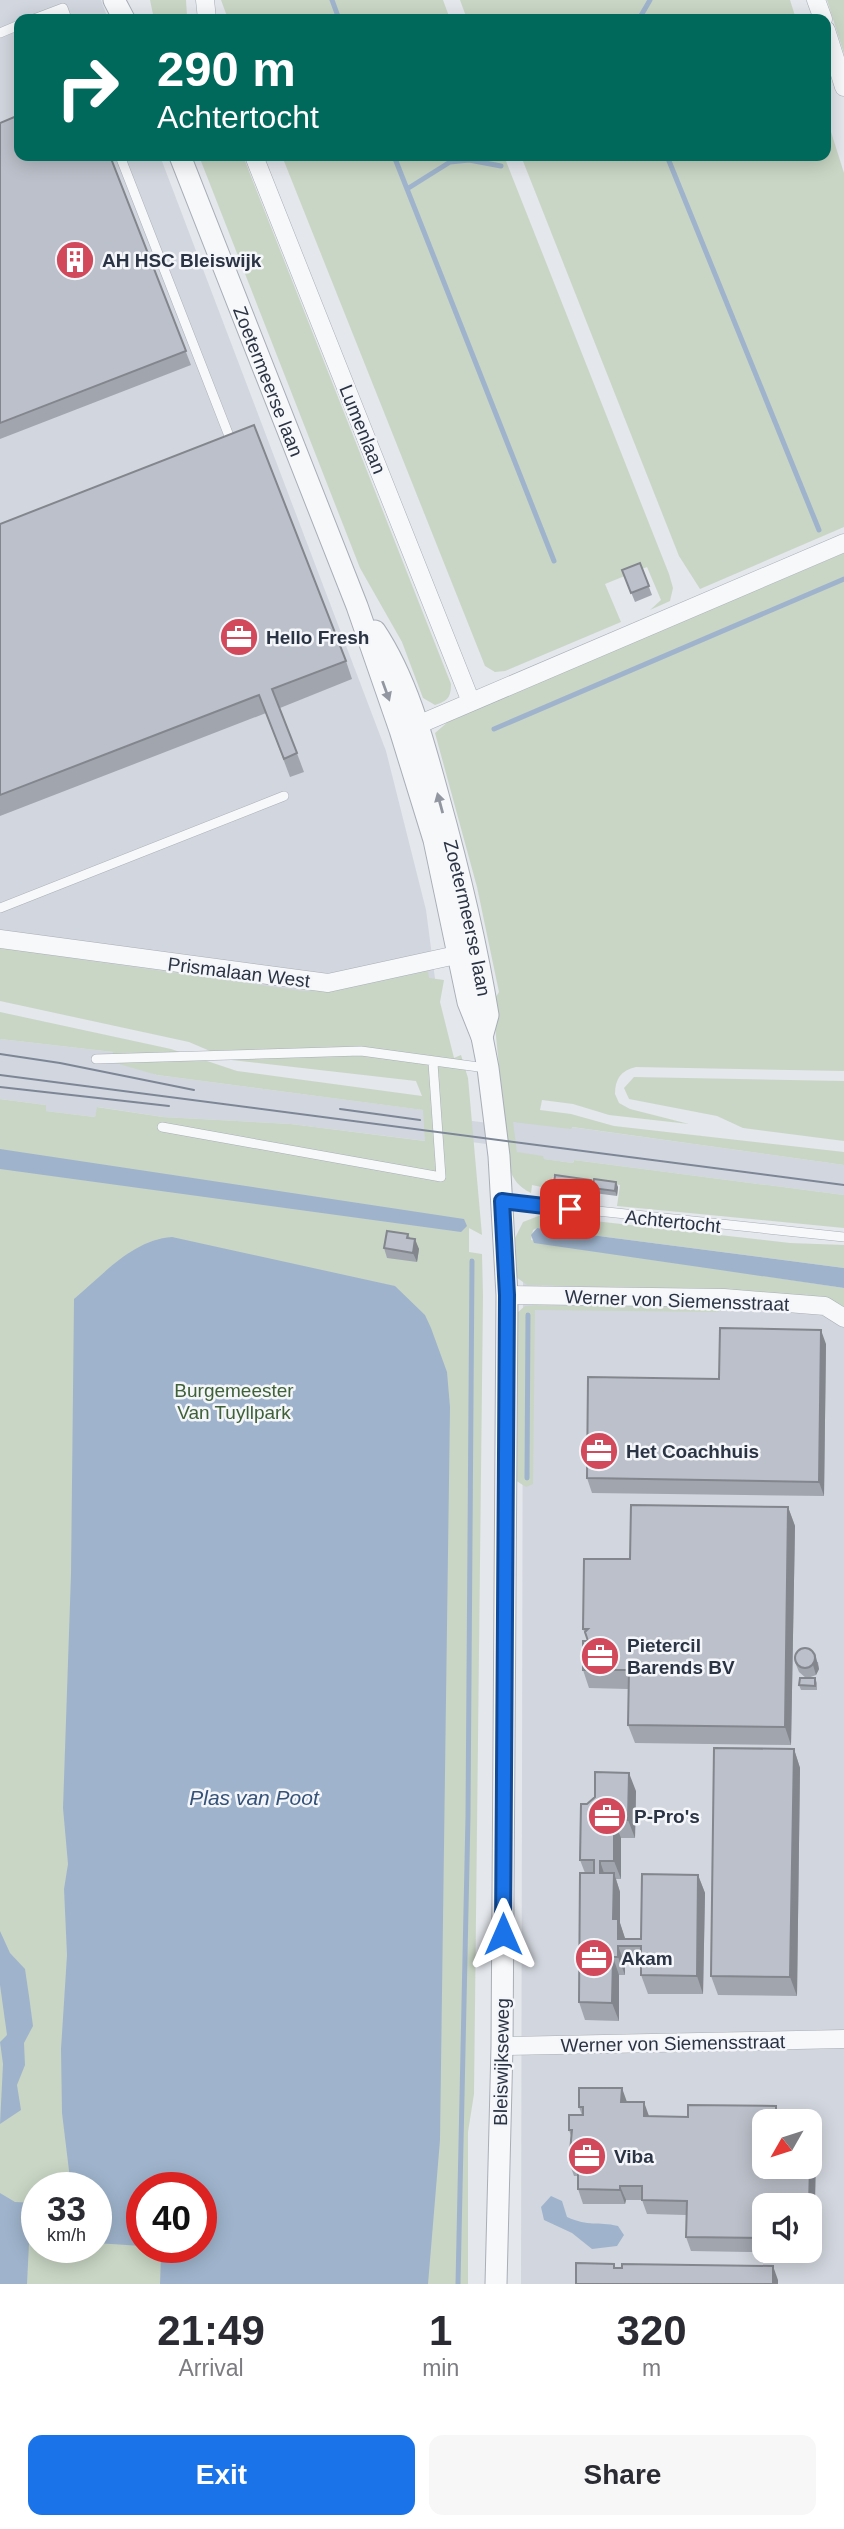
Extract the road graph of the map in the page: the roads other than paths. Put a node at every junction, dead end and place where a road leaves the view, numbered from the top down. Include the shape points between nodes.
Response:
1 (47, 14) edge
2 (65, 14) edge
3 (831, 46) edge
4 (844, 87) edge
5 (122, 161) edge
6 (182, 161) edge
7 (256, 161) edge
8 (219, 446) edge
9 (844, 543) edge
10 (471, 702) junction
11 (408, 726) junction
12 (284, 796) dead end
13 (0, 908) edge
14 (0, 939) edge
15 (468, 952) junction
16 (96, 1059) dead end
17 (433, 1063) junction
18 (489, 1076) junction
19 (162, 1127) dead end
20 (502, 1201) junction
21 (844, 1237) edge
22 (507, 1295) junction
23 (844, 1318) edge
24 (844, 2039) edge
25 (502, 2046) junction
26 (496, 2284) edge

1 - 2 lane via 63,8
3 - 4 street
5 - 8 lane via 232,442
6 - 11 street, Zoetermeerse laan
7 - 10 street, Lumenlaan
9 - 10 street
10 - 11 street
11 - 15 street, Zoetermeerse laan via 434,840
12 - 13 lane
14 - 15 street, Prismalaan West via 328,983
15 - 18 street, Zoetermeerse laan via 472,1016 482,1037
16 - 17 lane via 360,1051
17 - 18 lane
17 - 19 lane via 441,1177
18 - 20 street, Bleiswijkseweg
20 - 21 lane, Achtertocht
20 - 22 street, Bleiswijkseweg
22 - 23 street, Werner von Siemensstraat via 724,1298 825,1306
22 - 25 street, Bleiswijkseweg
24 - 25 street, Werner von Siemensstraat
25 - 26 street, Bleiswijkseweg

